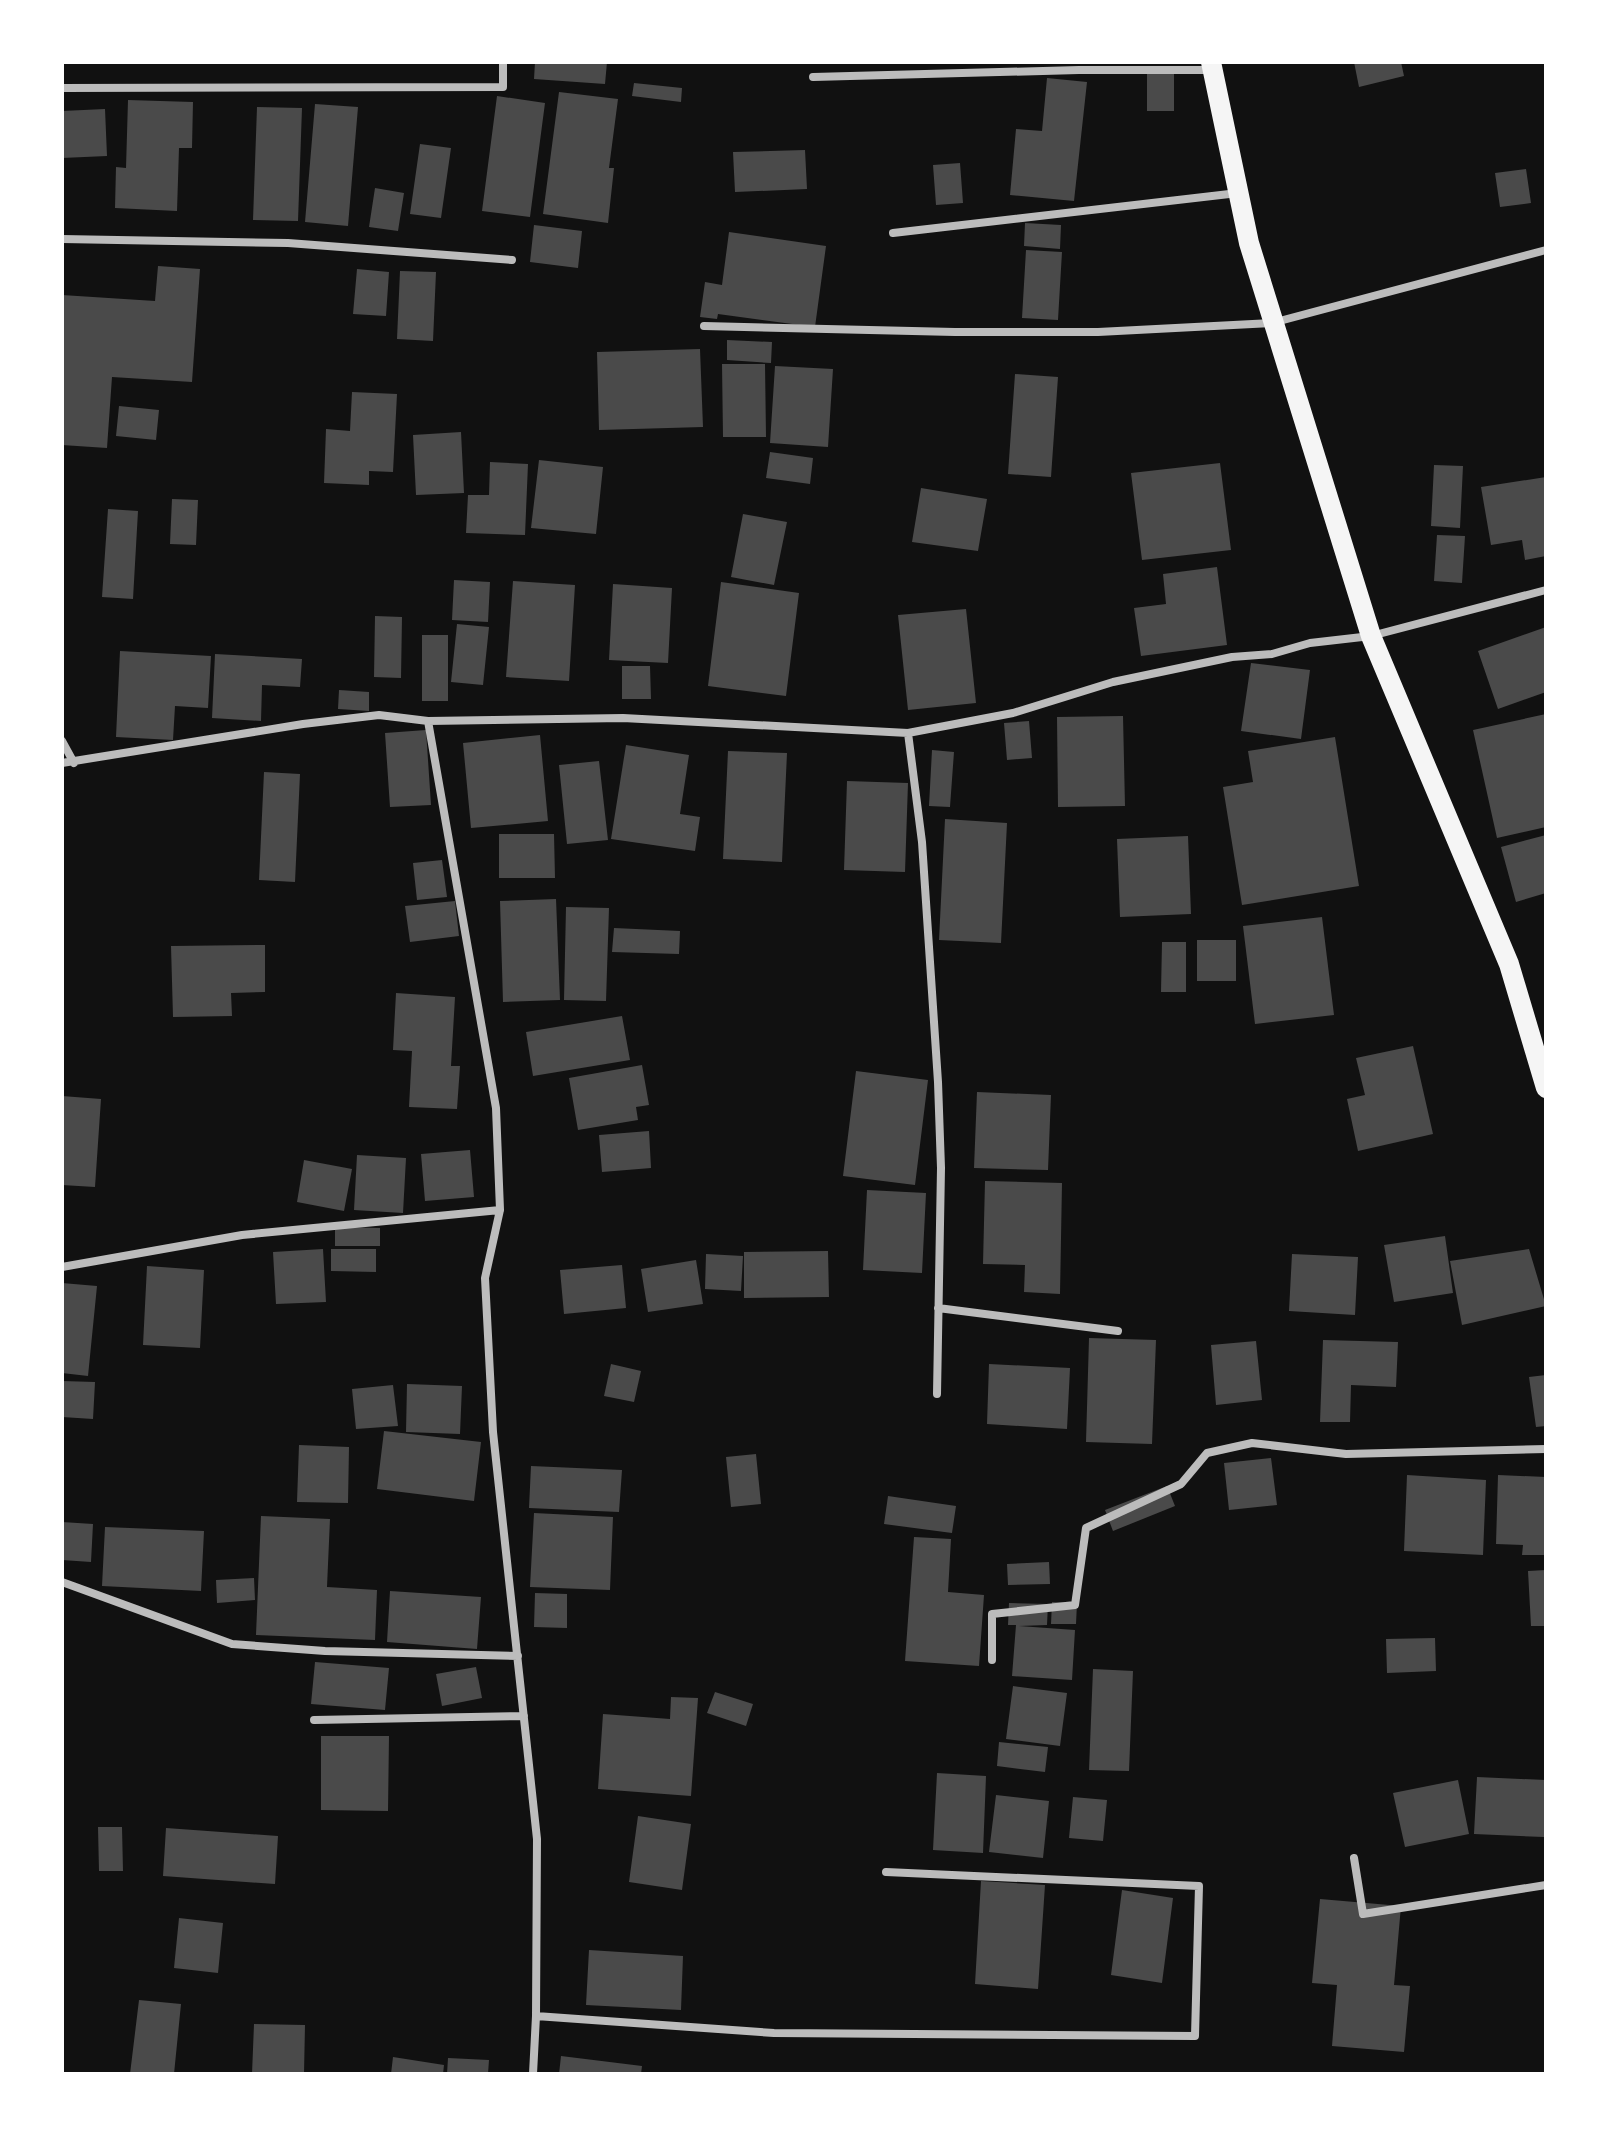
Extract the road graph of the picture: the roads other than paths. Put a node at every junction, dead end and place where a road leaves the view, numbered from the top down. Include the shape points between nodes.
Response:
1 (503, 62) edge
2 (1212, 66) edge
3 (813, 77) dead end
4 (62, 88) edge
5 (1239, 192) junction
6 (893, 233) dead end
7 (62, 239) edge
8 (1546, 250) edge
9 (512, 260) dead end
10 (1272, 323) junction
11 (704, 326) dead end
12 (1546, 590) edge
13 (1371, 636) junction
14 (428, 721) junction
15 (908, 733) junction
16 (62, 741) edge
17 (62, 763) edge
18 (74, 763) junction
19 (1546, 1088) edge
20 (500, 1210) junction
21 (62, 1267) edge
22 (938, 1308) junction
23 (1118, 1331) dead end
24 (937, 1394) dead end
25 (1546, 1449) edge
26 (62, 1582) edge
27 (518, 1656) junction
28 (992, 1660) dead end
29 (524, 1716) junction
30 (314, 1720) dead end
31 (1354, 1858) dead end
32 (886, 1872) dead end
33 (1546, 1885) edge
34 (536, 2016) junction
35 (533, 2074) edge

1 - 4 street via 503,87
2 - 3 street
2 - 5 main road
5 - 6 street
5 - 10 main road
7 - 9 street via 288,243
8 - 10 street
10 - 11 street via 1098,332
10 - 13 main road
12 - 13 street
13 - 15 street via 1232,657 1113,682 1013,713
13 - 19 main road via 1509,964
14 - 15 street via 623,718
14 - 18 street via 379,715 318,722
14 - 20 street via 496,1108
15 - 22 street via 922,842 938,1082
16 - 18 street
17 - 18 street
20 - 21 street via 242,1235
20 - 27 street via 485,1278 493,1432
22 - 23 street
22 - 24 street
25 - 28 street via 1346,1454 1252,1443 1207,1453 1181,1484 1086,1528 1075,1605 992,1614
26 - 27 street via 232,1644
27 - 29 street
29 - 30 street
29 - 34 street via 537,1839
31 - 33 street via 1363,1914
32 - 34 street via 1199,1886 1195,2036 774,2033
34 - 35 street

